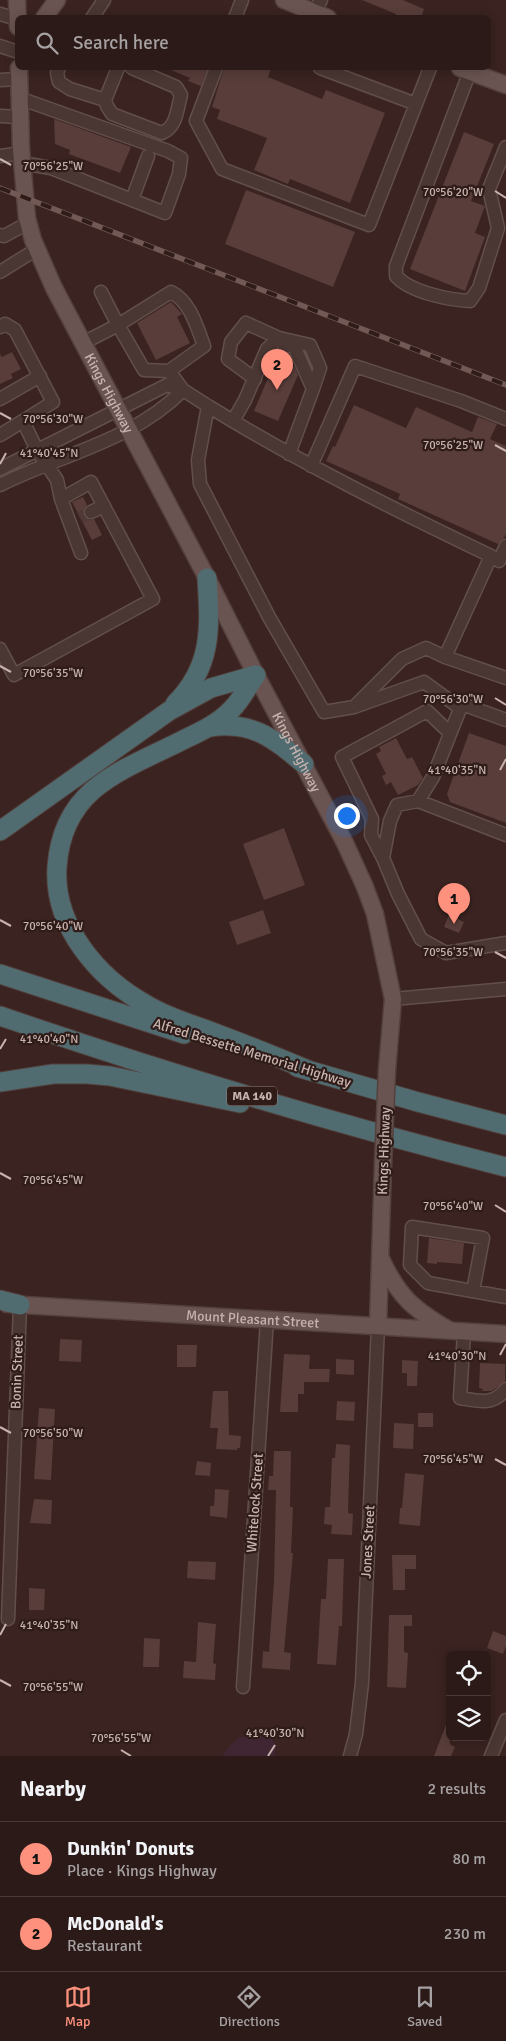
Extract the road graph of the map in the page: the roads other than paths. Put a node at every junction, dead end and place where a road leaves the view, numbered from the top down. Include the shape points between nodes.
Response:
1 (17, 0) edge
2 (57, 0) edge
3 (104, 0) edge
4 (242, 0) edge
5 (284, 0) edge
6 (318, 12) edge
7 (0, 14) edge
8 (17, 15) edge
9 (46, 15) edge
10 (94, 15) edge
11 (236, 15) edge
12 (15, 18) edge
13 (0, 46) edge
14 (15, 51) edge
15 (58, 70) edge
16 (117, 70) edge
17 (137, 70) edge
18 (215, 70) edge
19 (325, 70) edge
20 (429, 70) edge
21 (465, 70) edge
22 (468, 70) edge
23 (19, 73) edge
24 (0, 80) edge
25 (506, 85) edge
26 (19, 98) junction
27 (105, 100) junction
28 (416, 104) junction
29 (0, 116) edge
30 (20, 117) junction
31 (506, 147) edge
32 (0, 156) edge
33 (148, 156) dead end
34 (21, 158) junction
35 (132, 200) junction
36 (28, 223) junction
37 (0, 235) edge
38 (36, 249) junction
39 (0, 272) edge
40 (101, 292) dead end
41 (118, 325) junction
42 (0, 327) edge
43 (279, 338) junction
44 (83, 343) junction
45 (263, 359) junction
46 (168, 371) junction
47 (40, 376) junction
48 (255, 379) junction
49 (313, 389) junction
50 (183, 390) junction
51 (0, 399) edge
52 (208, 406) junction
53 (118, 409) junction
54 (506, 419) edge
55 (233, 421) junction
56 (23, 422) junction
57 (130, 431) junction
58 (0, 435) edge
59 (37, 450) junction
60 (289, 454) junction
61 (46, 464) junction
62 (311, 466) junction
63 (0, 469) edge
64 (0, 485) edge
65 (61, 499) junction
66 (104, 506) junction
67 (80, 518) junction
68 (506, 546) edge
69 (81, 553) dead end
70 (491, 556) junction
71 (208, 578) junction
72 (0, 649) edge
73 (445, 657) junction
74 (256, 674) junction
75 (506, 678) edge
76 (354, 707) junction
77 (460, 708) junction
78 (169, 711) junction
79 (506, 720) edge
80 (210, 727) junction
81 (450, 733) junction
82 (304, 764) junction
83 (418, 801) junction
84 (0, 831) edge
85 (506, 835) edge
86 (383, 858) junction
87 (506, 943) edge
88 (0, 974) edge
89 (506, 989) edge
90 (393, 999) junction
91 (0, 1016) edge
92 (308, 1070) junction
93 (0, 1082) edge
94 (332, 1120) junction
95 (506, 1125) edge
96 (506, 1167) edge
97 (380, 1257) junction
98 (473, 1291) junction
99 (506, 1297) edge
100 (0, 1300) edge
101 (0, 1304) edge
102 (20, 1305) junction
103 (266, 1320) junction
104 (378, 1326) junction
105 (458, 1332) junction
106 (506, 1334) edge
107 (506, 1389) edge
108 (8, 1619) dead end
109 (242, 1687) dead end
110 (506, 1720) edge
111 (350, 1756) edge
112 (491, 1756) edge

1 - 8 main road
2 - 9 main road
3 - 10 street
4 - 11 street
5 - 6 main road
7 - 12 street
13 - 14 street
15 - 27 street via 59,82 70,89
16 - 27 street
17 - 27 street via 176,87 181,95 169,130 162,133 112,114
18 - 28 street via 196,121 222,169 369,225
19 - 28 street
20 - 28 street
21 - 31 street via 396,266 396,276 403,284 454,300 470,300 479,288 498,228 489,189
22 - 25 main road
23 - 24 street
23 - 26 main road, Kings Highway
26 - 30 main road, Kings Highway
26 - 35 street via 181,158 179,174 165,213
29 - 30 street
30 - 34 main road, Kings Highway
32 - 34 street
33 - 35 street
34 - 35 street
34 - 36 main road, Kings Highway
36 - 37 street
36 - 38 main road, Kings Highway
38 - 39 street
38 - 44 main road, Kings Highway
40 - 41 street
41 - 44 street
41 - 46 street via 144,370
41 - 46 street via 171,292 179,296 193,317 204,346
42 - 47 street via 5,324 15,330
43 - 45 street via 267,349
43 - 48 street via 246,323 231,342 228,359
43 - 49 street via 310,345 320,368
44 - 53 main road, Kings Highway
45 - 48 street
45 - 49 street via 283,346 294,346
46 - 50 street
47 - 51 street
47 - 56 street via 53,402
48 - 55 street
49 - 60 street
50 - 52 street
50 - 53 street via 167,385
50 - 57 street via 166,407
52 - 55 street
52 - 76 street via 198,460 200,484 269,618 324,712
53 - 57 main road, Kings Highway
53 - 59 street
54 - 62 street via 355,366
55 - 60 street
56 - 58 street
56 - 59 street
57 - 61 street
57 - 71 main road, Kings Highway
59 - 61 street
59 - 63 street
60 - 62 street
61 - 64 street
61 - 65 street via 57,480
62 - 70 street
65 - 66 street via 91,482
65 - 67 street
66 - 67 street
66 - 72 street via 153,599 14,676
67 - 69 street
68 - 70 street via 499,561
70 - 73 street
71 - 74 main road, Kings Highway
71 - 78 highway via 207,646 199,669
73 - 75 street
73 - 76 street via 426,648 402,659
74 - 78 highway via 211,688
74 - 80 highway via 232,709
74 - 82 main road, Kings Highway
76 - 77 street via 424,682
77 - 79 street via 462,704
77 - 81 street
78 - 84 highway
80 - 82 highway via 224,725 252,729 275,740
80 - 92 highway via 123,770 81,802 66,827 58,854 59,896 65,917 94,963 147,1006
81 - 83 street via 433,777
81 - 86 street via 427,711 342,756 372,819 371,836
82 - 90 main road, Kings Highway via 368,894
83 - 85 street
83 - 86 street via 397,805 390,821
86 - 87 street via 421,938 446,954
88 - 92 highway, Alfred Bessette Memorial Highway
89 - 90 street
90 - 97 main road, Kings Highway, bridge via 382,1164
91 - 94 highway, MA 140
92 - 95 highway, Alfred Bessette Memorial Highway
93 - 94 highway via 53,1074 110,1076
94 - 96 highway, MA 140
97 - 104 main road, Kings Highway
97 - 105 main road via 406,1300 424,1315
98 - 98 street via 428,1283 410,1265 412,1227 483,1238
98 - 99 street
100 - 102 highway
101 - 102 main road, Mount Pleasant Street
102 - 103 main road, Mount Pleasant Street
102 - 108 street, Bonin Street
103 - 104 main road, Mount Pleasant Street
103 - 109 street, Whitelock Street
104 - 105 main road, Mount Pleasant Street
104 - 111 street, Jones Street via 362,1684
105 - 106 main road, Mount Pleasant Street
105 - 107 street via 460,1398 486,1402
110 - 112 street

